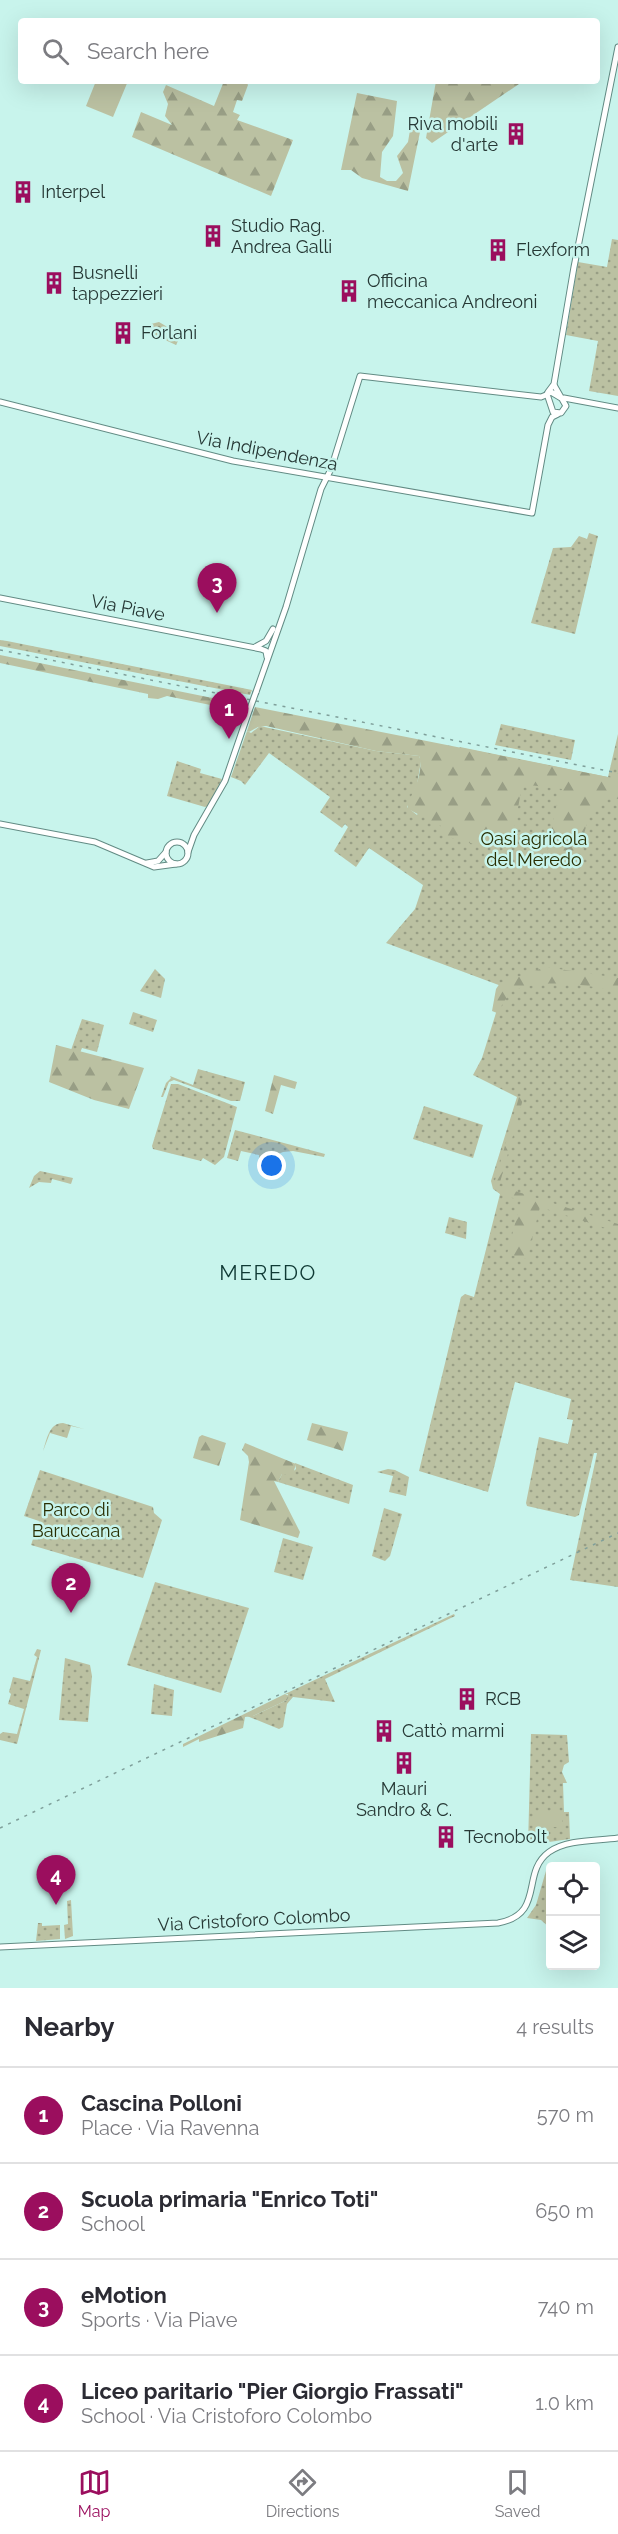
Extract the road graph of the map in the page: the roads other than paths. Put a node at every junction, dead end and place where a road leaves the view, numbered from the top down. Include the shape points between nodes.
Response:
1 (618, 47) edge
2 (554, 384) junction
3 (547, 394) junction
4 (562, 398) junction
5 (0, 402) edge
6 (580, 402) junction
7 (618, 408) edge
8 (565, 410) junction
9 (558, 414) junction
10 (327, 477) junction
11 (0, 598) edge
12 (285, 607) junction
13 (249, 648) junction
14 (267, 657) junction
15 (265, 664) junction
16 (0, 824) edge
17 (196, 831) junction
18 (177, 842) junction
19 (167, 851) junction
20 (188, 852) junction
21 (142, 861) junction
22 (176, 864) junction
23 (618, 1838) edge
24 (0, 1947) edge

1 - 2 street
2 - 3 street
2 - 4 street
3 - 4 street
3 - 9 street via 551,410
3 - 10 street via 541,397 360,376
4 - 6 street
4 - 8 street
5 - 10 street, Via Indipendenza via 219,458
6 - 7 street
6 - 8 street
8 - 9 street
9 - 10 street, Via Indipendenza via 548,425 532,513
10 - 12 street
11 - 13 street, Via Piave
12 - 13 street via 266,641
12 - 14 street
13 - 14 street, Via Piave via 264,650
13 - 15 street via 262,653
14 - 15 street
15 - 17 street, bridge via 222,788
16 - 21 street via 95,842
17 - 18 street
17 - 20 street
18 - 19 street
18 - 20 street via 185,845
19 - 21 street via 155,862
19 - 22 street via 169,860
20 - 22 street via 186,860
21 - 22 street via 154,867
23 - 24 street, Via Cristoforo Colombo via 552,1850 537,1867 526,1908 509,1920

